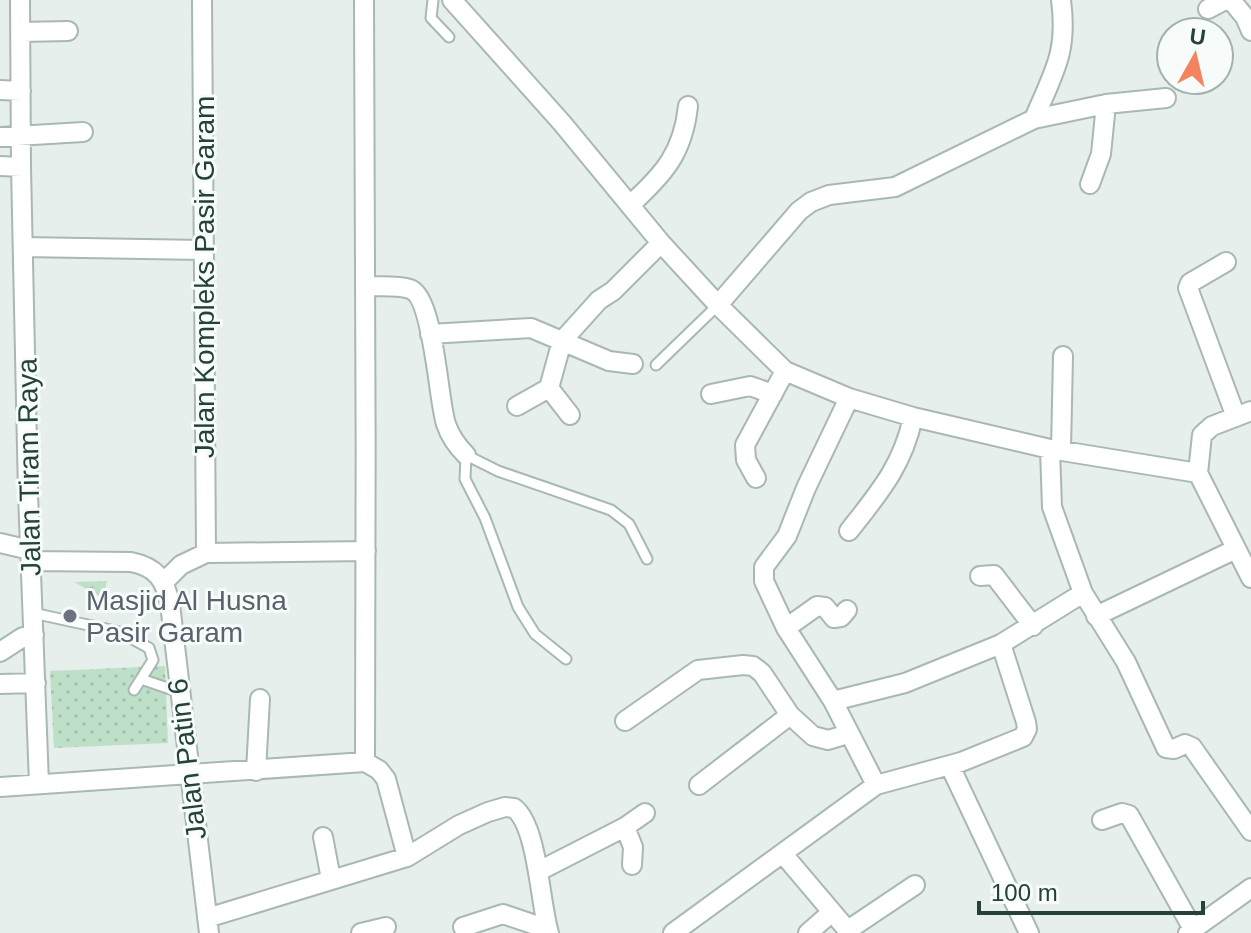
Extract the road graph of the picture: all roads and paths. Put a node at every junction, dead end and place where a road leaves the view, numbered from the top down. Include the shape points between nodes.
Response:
1 (20, 0) edge
2 (202, 0) edge
3 (364, 0) edge
4 (433, 0) edge
5 (452, 0) edge
6 (1061, 0) edge
7 (1231, 0) edge
8 (68, 31) dead end
9 (1251, 31) edge
10 (21, 32) junction
11 (449, 37) dead end
12 (0, 90) edge
13 (21, 91) junction
14 (1166, 98) dead end
15 (1106, 104) junction
16 (688, 106) dead end
17 (1034, 119) junction
18 (83, 132) dead end
19 (0, 137) edge
20 (21, 137) junction
21 (0, 166) edge
22 (21, 167) junction
23 (1090, 184) dead end
24 (630, 205) junction
25 (661, 243) junction
26 (23, 247) junction
27 (203, 250) junction
28 (1226, 262) dead end
29 (367, 286) junction
30 (718, 305) junction
31 (430, 334) junction
32 (562, 341) junction
33 (1063, 356) dead end
34 (633, 364) dead end
35 (656, 365) dead end
36 (785, 371) junction
37 (549, 388) junction
38 (711, 394) dead end
39 (773, 394) junction
40 (849, 398) junction
41 (517, 406) dead end
42 (1244, 414) edge
43 (570, 415) dead end
44 (913, 417) junction
45 (1056, 449) junction
46 (466, 455) junction
47 (1198, 473) junction
48 (756, 478) dead end
49 (849, 531) dead end
50 (0, 543) edge
51 (366, 551) junction
52 (206, 553) junction
53 (31, 556) junction
54 (647, 559) dead end
55 (1246, 564) edge
56 (145, 565) junction
57 (181, 565) junction
58 (980, 576) dead end
59 (164, 582) junction
60 (1083, 593) junction
61 (847, 610) dead end
62 (33, 613) junction
63 (1096, 616) junction
64 (1033, 626) junction
65 (786, 628) junction
66 (34, 635) junction
67 (1001, 644) junction
68 (0, 652) edge
69 (566, 659) dead end
70 (141, 679) junction
71 (36, 683) junction
72 (0, 684) edge
73 (134, 690) dead end
74 (179, 692) junction
75 (260, 699) dead end
76 (833, 701) junction
77 (790, 715) junction
78 (625, 721) dead end
79 (848, 734) junction
80 (365, 762) junction
81 (950, 766) junction
82 (256, 771) junction
83 (188, 775) junction
84 (39, 784) junction
85 (699, 785) dead end
86 (876, 785) junction
87 (0, 787) edge
88 (645, 813) dead end
89 (1102, 820) dead end
90 (625, 827) junction
91 (1251, 831) edge
92 (323, 837) dead end
93 (783, 854) junction
94 (407, 857) junction
95 (632, 865) dead end
96 (539, 871) junction
97 (331, 879) junction
98 (915, 885) dead end
99 (1251, 888) edge
100 (832, 912) junction
101 (208, 926) edge
102 (386, 927) dead end
103 (463, 927) dead end
104 (548, 931) edge
105 (1191, 931) edge
106 (849, 932) edge
107 (361, 933) edge
108 (673, 933) edge
109 (808, 933) edge
110 (1029, 933) edge

1 - 10 street, Jalan Tiram Raya
2 - 27 street, Jalan Kompleks Pasir Garam
3 - 29 street
4 - 11 lane via 431,18
5 - 24 street
6 - 17 street via 1063,47
7 - 9 street
8 - 10 street
10 - 13 street, Jalan Tiram Raya
12 - 13 street
13 - 20 street, Jalan Tiram Raya
14 - 15 street
15 - 17 street
15 - 23 street via 1101,154
16 - 24 street via 676,154
17 - 30 street via 895,187 811,202
18 - 20 street
19 - 20 street
20 - 22 street, Jalan Tiram Raya
21 - 22 street
22 - 26 street, Jalan Tiram Raya
24 - 25 street
25 - 30 street
25 - 32 street
26 - 27 street
26 - 53 street, Jalan Tiram Raya
27 - 52 street, Jalan Kompleks Pasir Garam
28 - 42 street via 1188,288
29 - 31 street via 413,290
29 - 51 street
30 - 35 lane
30 - 36 street
31 - 32 street via 531,328
31 - 46 street via 446,423
32 - 34 street via 609,361
32 - 37 street
33 - 45 street
36 - 39 street
36 - 40 street
37 - 41 street
37 - 43 street
38 - 39 street via 750,386
39 - 48 street via 745,445
40 - 44 street
40 - 65 street via 787,536 764,567 764,581
42 - 47 street via 1202,435
44 - 45 street
44 - 49 street via 901,458
45 - 47 street
45 - 60 street via 1052,507
46 - 54 lane via 611,510 629,524
46 - 69 lane via 465,479 518,607 535,634
47 - 55 street
50 - 53 street
51 - 52 street
51 - 80 street
52 - 57 street
53 - 56 street
53 - 62 street, Jalan Tiram Raya
55 - 63 street
56 - 57 street
56 - 59 street
57 - 59 street
58 - 64 street via 994,575
59 - 74 street, Jalan Patin 6
60 - 63 street
60 - 64 street
61 - 65 street via 834,618 817,606
62 - 66 street, Jalan Tiram Raya
62 - 70 lane via 120,632 149,648 153,660
63 - 91 street via 1126,662 1166,748 1192,747
64 - 67 street
65 - 76 street
66 - 68 street
66 - 71 street, Jalan Tiram Raya
67 - 76 street via 905,683
67 - 81 street via 1026,733
70 - 73 lane
70 - 74 lane
71 - 72 street
71 - 84 street, Jalan Tiram Raya
74 - 83 street, Jalan Patin 6
75 - 82 street
76 - 79 street
77 - 78 street via 762,673 743,665 698,670
77 - 79 street via 820,740
77 - 85 street
79 - 86 street
80 - 82 street
80 - 94 street via 386,779
81 - 86 street
81 - 110 street
82 - 83 street
83 - 84 street
83 - 101 street, Jalan Patin 6
84 - 87 street
86 - 93 street
88 - 90 street
89 - 105 street via 1129,815
90 - 95 street via 633,847
90 - 96 street
92 - 97 street
93 - 100 street
93 - 108 street
94 - 96 street via 459,825 505,807 520,812
94 - 97 street
96 - 104 street
97 - 101 street
98 - 106 street
99 - 105 street
100 - 106 street
100 - 109 street
102 - 107 street
103 - 104 street via 503,914

